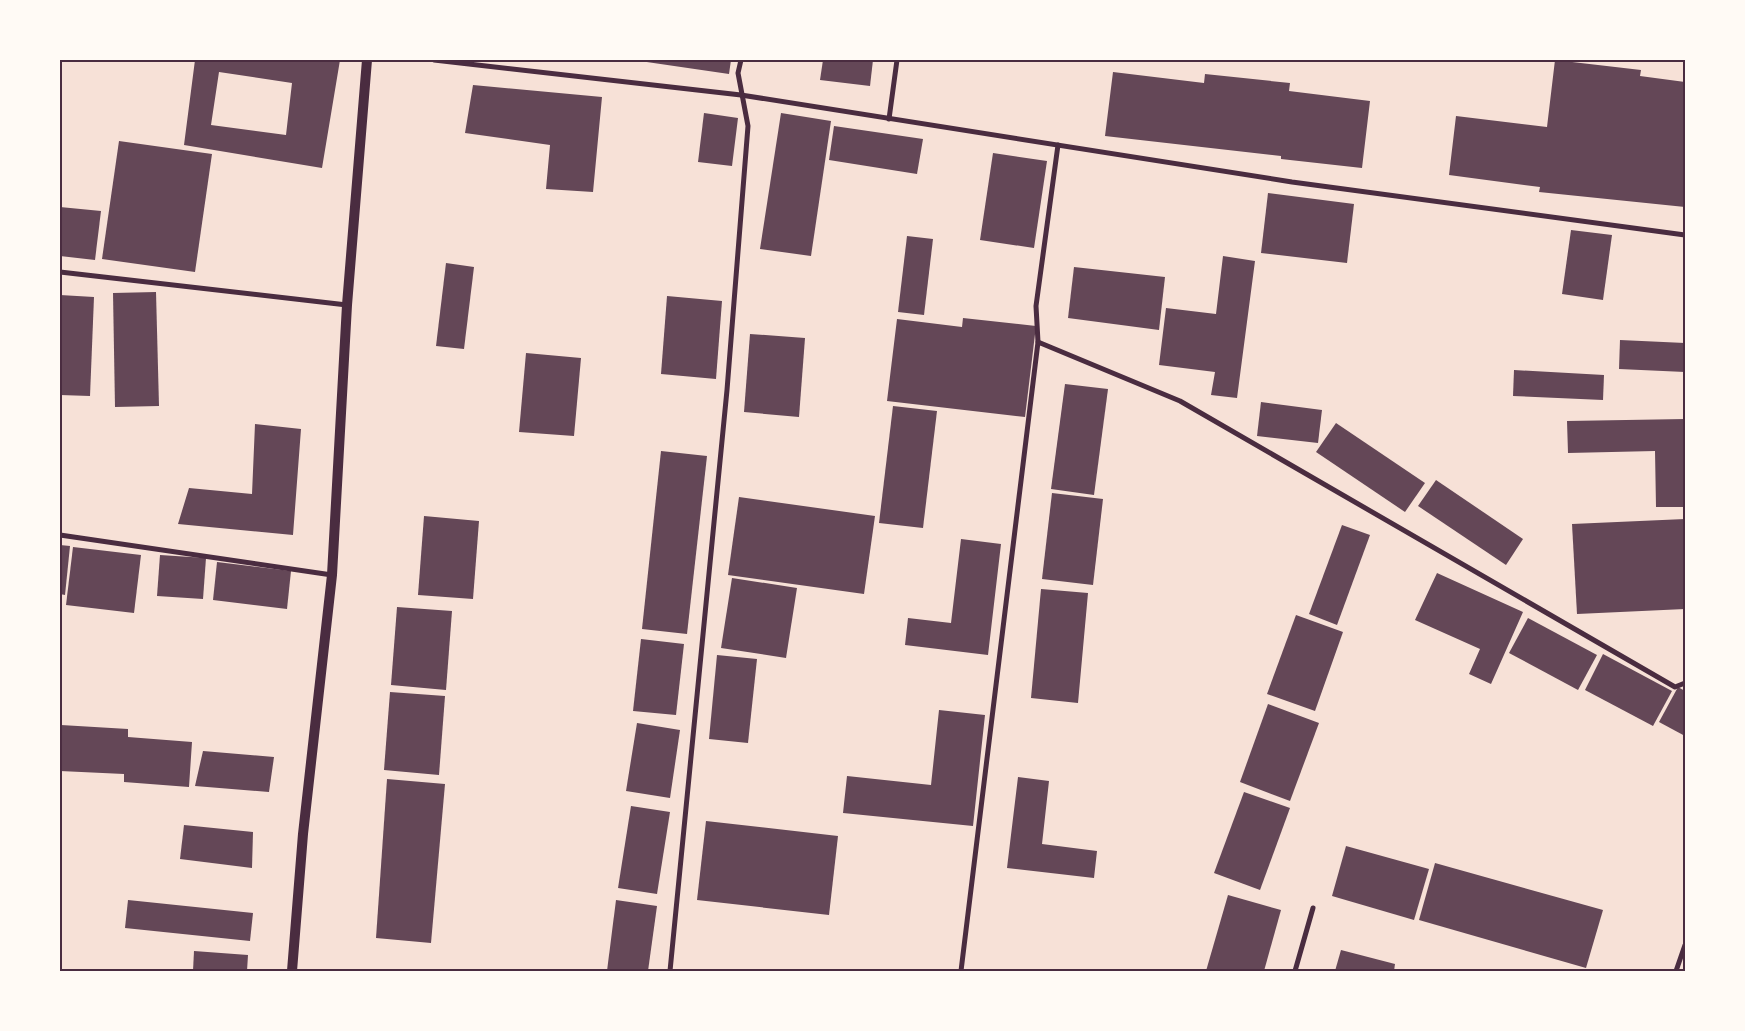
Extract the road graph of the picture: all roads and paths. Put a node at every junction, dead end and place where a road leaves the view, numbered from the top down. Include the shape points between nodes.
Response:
1 (368, 60) edge
2 (434, 60) edge
3 (741, 60) edge
4 (898, 60) edge
5 (741, 95) junction
6 (889, 118) junction
7 (1058, 145) junction
8 (1685, 234) edge
9 (60, 272) edge
10 (347, 306) junction
11 (1038, 342) junction
12 (60, 535) edge
13 (332, 575) junction
14 (1685, 683) edge
15 (1313, 908) dead end
16 (1685, 945) edge
17 (292, 971) edge
18 (670, 971) edge
19 (961, 971) edge
20 (1295, 971) edge
21 (1676, 971) edge

1 - 10 main road
2 - 5 street
3 - 5 street via 738,73
4 - 6 street
5 - 6 street
5 - 18 street via 748,126 727,390
6 - 7 street
7 - 8 street via 1292,182
7 - 11 street via 1036,306
9 - 10 street
10 - 13 main road
11 - 14 street via 1180,401 1675,687
11 - 19 street
12 - 13 street
13 - 17 main road via 303,834
15 - 20 street
16 - 21 street

